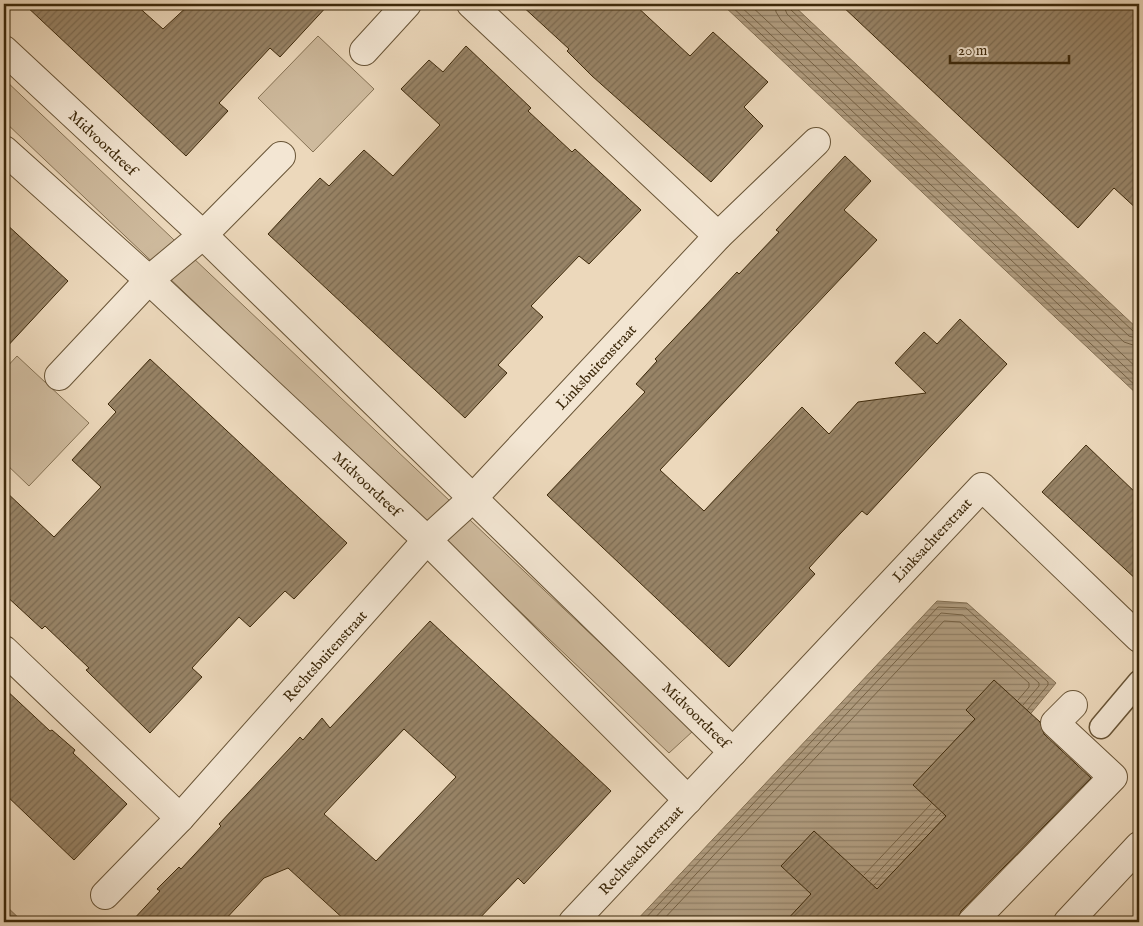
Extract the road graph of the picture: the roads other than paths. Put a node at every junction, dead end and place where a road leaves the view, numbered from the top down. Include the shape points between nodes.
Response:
1 (407, 4) edge
2 (471, 4) edge
3 (4, 50) edge
4 (364, 51) dead end
5 (816, 142) dead end
6 (4, 150) edge
7 (281, 156) dead end
8 (203, 235) junction
9 (718, 236) junction
10 (150, 280) junction
11 (59, 376) dead end
12 (473, 498) junction
13 (427, 540) junction
14 (1139, 638) edge
15 (4, 650) edge
16 (1139, 682) edge
17 (1073, 705) dead end
18 (1101, 727) dead end
19 (734, 752) junction
20 (688, 800) junction
21 (180, 818) junction
22 (1139, 846) edge
23 (105, 895) dead end
24 (573, 922) edge
25 (972, 922) edge
26 (1068, 922) edge

1 - 4 street
2 - 9 street
3 - 8 street, Midvoordreef
5 - 9 street, Linksbuitenstraat
6 - 10 street, Midvoordreef
7 - 8 street
8 - 10 street
8 - 12 street, Midvoordreef
9 - 12 street, Linksbuitenstraat
10 - 11 street
10 - 13 street, Midvoordreef
12 - 13 street, Rechtsbuitenstraat
12 - 19 street, Midvoordreef
13 - 20 street, Midvoordreef
13 - 21 street, Rechtsbuitenstraat
14 - 19 street, Linksachterstraat via 982,487
15 - 21 street
16 - 18 lane
17 - 25 street via 1055,723 1113,777
19 - 20 street, Midvoordreef
20 - 24 street, Rechtsachterstraat
21 - 23 street, Rechtsbuitenstraat
22 - 26 street

